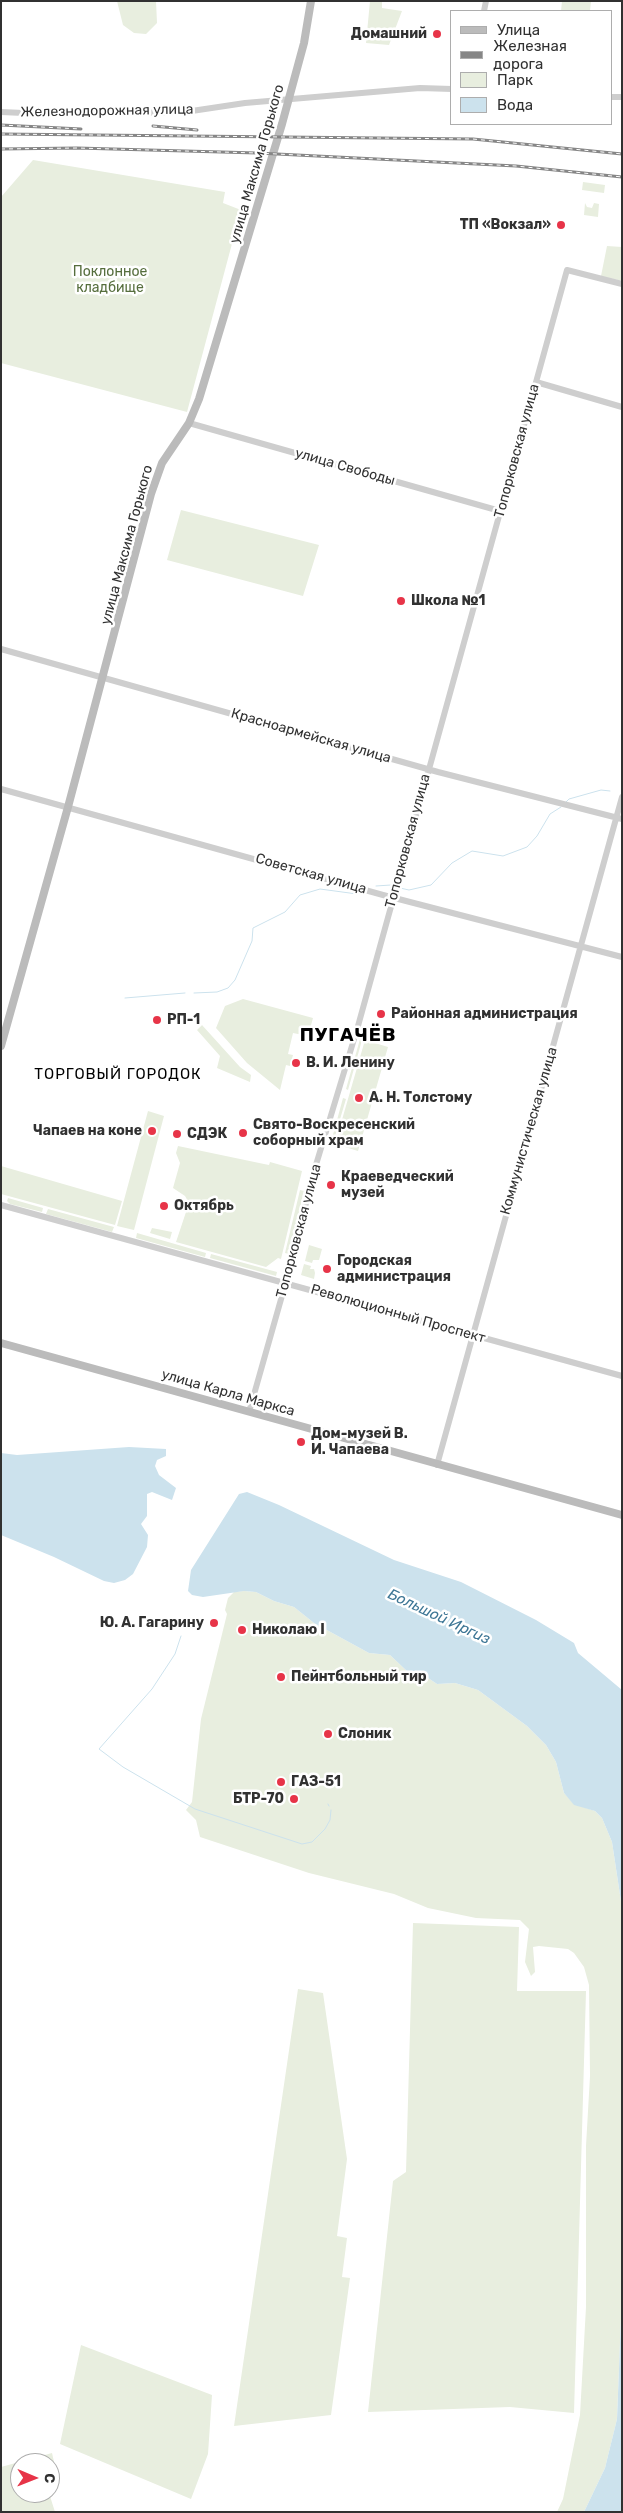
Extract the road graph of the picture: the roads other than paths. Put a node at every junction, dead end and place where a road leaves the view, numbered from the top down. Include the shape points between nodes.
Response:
1 (310, 1) edge
2 (450, 89) edge
3 (1, 112) edge
4 (622, 284) edge
5 (536, 382) junction
6 (622, 407) edge
7 (189, 423) junction
8 (500, 512) junction
9 (1, 649) edge
10 (104, 676) junction
11 (428, 768) junction
12 (1, 789) edge
13 (622, 797) edge
14 (68, 807) junction
15 (619, 819) edge
16 (394, 898) junction
17 (582, 946) junction
18 (622, 957) edge
19 (1, 1046) edge
20 (1, 1205) edge
21 (286, 1283) junction
22 (472, 1335) junction
23 (1, 1343) edge
24 (622, 1376) edge
25 (249, 1412) junction
26 (437, 1465) junction
27 (622, 1515) edge

1 - 7 main road, улица Максима Горького via 304,43 282,124
2 - 3 street, Железнодорожная улица via 420,88 245,103 185,112
4 - 5 street, Топорковская улица via 567,270
5 - 6 street
5 - 8 street, Топорковская улица
7 - 8 street, улица Свободы
7 - 10 main road, улица Максима Горького via 162,463 150,494
8 - 11 street, Топорковская улица
9 - 10 street, Красноармейская улица
10 - 11 street, Красноармейская улица
10 - 14 main road, улица Максима Горького
11 - 15 street, Красноармейская улица
11 - 16 street, Топорковская улица
12 - 14 street, Советская улица
13 - 15 street, Коммунистическая улица
14 - 16 street, Советская улица
14 - 19 main road, улица Максима Горького
15 - 17 street, Коммунистическая улица
16 - 17 street, Советская улица
16 - 21 street, Топорковская улица via 312,1178
17 - 18 street, Советская улица
17 - 22 street, Коммунистическая улица
20 - 21 street, Революционный Проспект
21 - 22 street, Революционный Проспект
21 - 25 street, Топорковская улица
22 - 24 street, Революционный Проспект
22 - 26 street, Коммунистическая улица
23 - 25 main road, улица Карла Маркса
25 - 26 main road, улица Карла Маркса
26 - 27 main road, улица Карла Маркса

